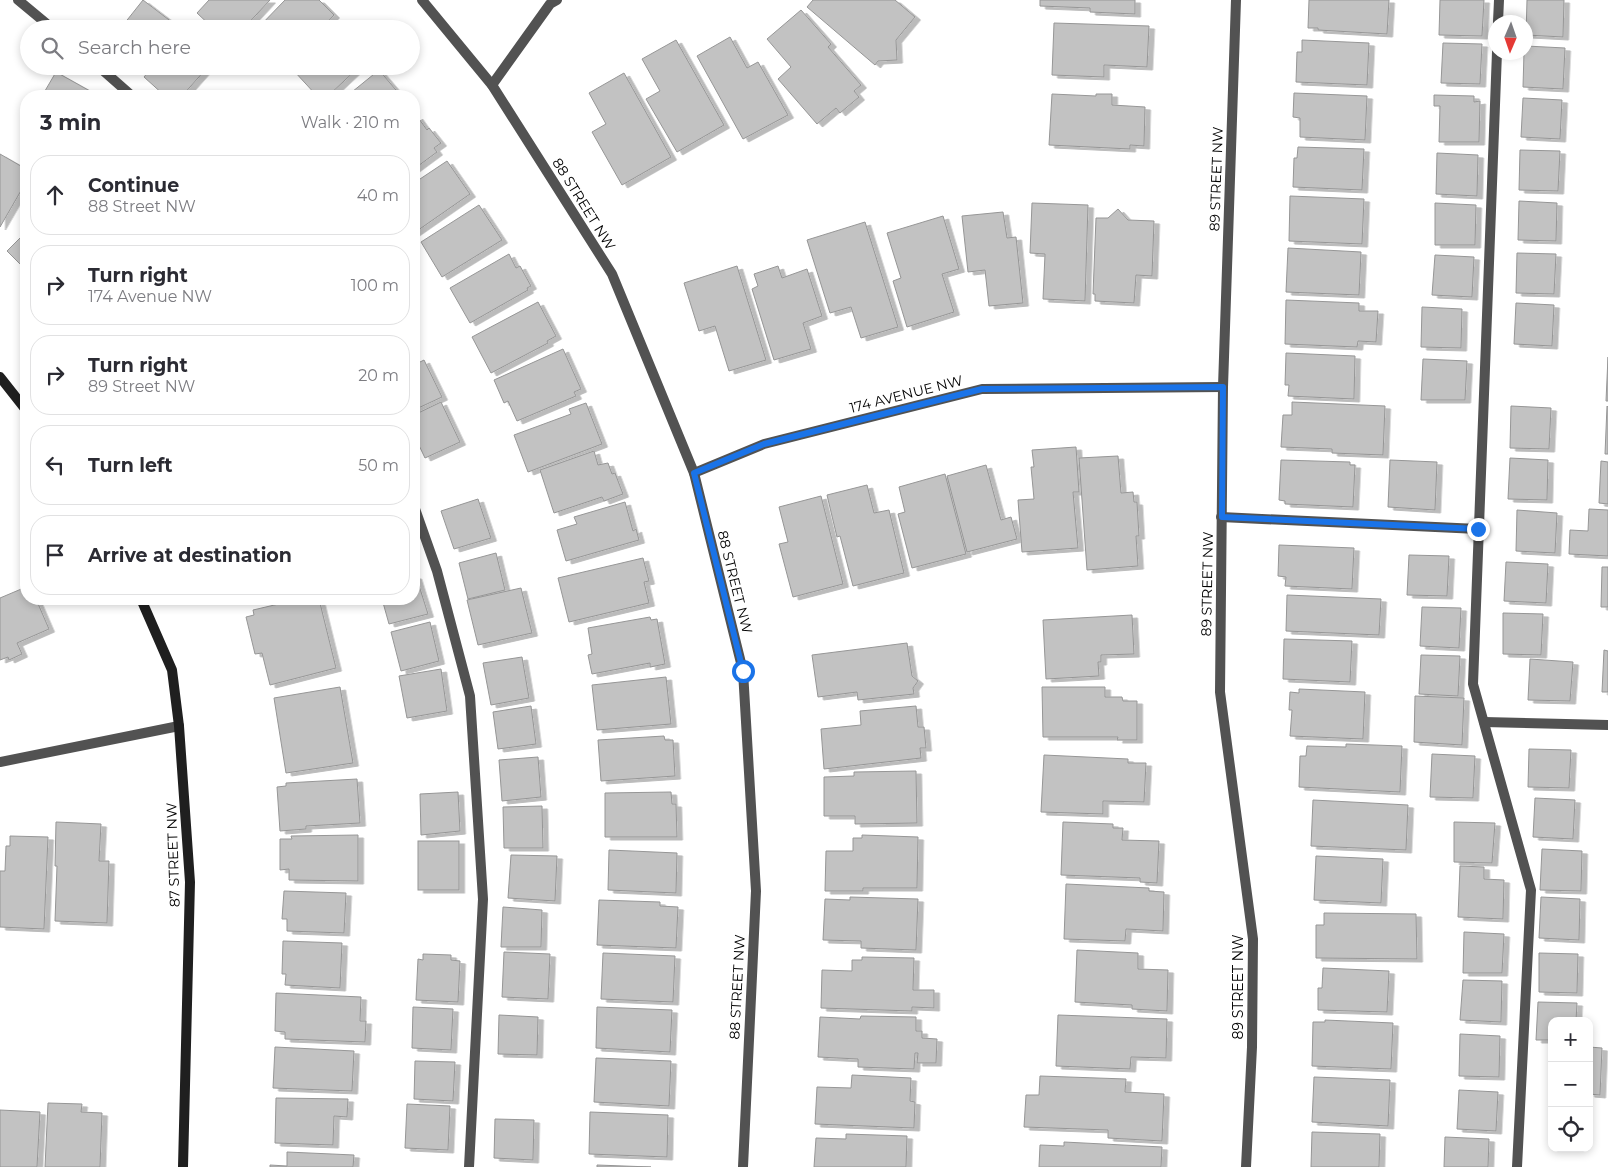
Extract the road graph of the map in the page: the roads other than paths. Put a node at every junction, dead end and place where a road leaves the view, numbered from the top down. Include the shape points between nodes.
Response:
1 (18, 0) edge
2 (422, 0) edge
3 (557, 0) edge
4 (1236, 0) edge
5 (1498, 0) edge
6 (1498, 15) edge
7 (41, 20) edge
8 (1496, 60) edge
9 (108, 75) edge
10 (492, 85) junction
11 (125, 90) edge
12 (0, 377) edge
13 (1223, 387) junction
14 (20, 402) edge
15 (694, 473) junction
16 (1222, 517) junction
17 (420, 523) edge
18 (1478, 529) junction
19 (144, 605) edge
20 (1484, 722) junction
21 (1608, 725) edge
22 (179, 726) junction
23 (0, 762) edge
24 (184, 1167) edge
25 (470, 1167) edge
26 (743, 1167) edge
27 (1246, 1167) edge
28 (1517, 1167) edge

1 - 7 street
2 - 10 street, 88 STREET NW
3 - 10 street via 550,4
4 - 13 street, 89 STREET NW
5 - 6 street
8 - 18 street
9 - 11 street
10 - 15 street, 88 STREET NW via 612,274
12 - 14 street
13 - 15 street, 174 AVENUE NW via 982,389 764,444
13 - 16 street, 89 STREET NW
15 - 26 street, 88 STREET NW via 743,671 756,891
16 - 18 street
16 - 27 street, 89 STREET NW via 1220,692 1253,939
17 - 25 street via 437,571 470,696 483,899
18 - 20 street via 1473,684
19 - 22 street, 87 STREET NW via 172,670
20 - 21 street
20 - 28 street via 1531,890
22 - 23 street
22 - 24 street, 87 STREET NW via 190,882

